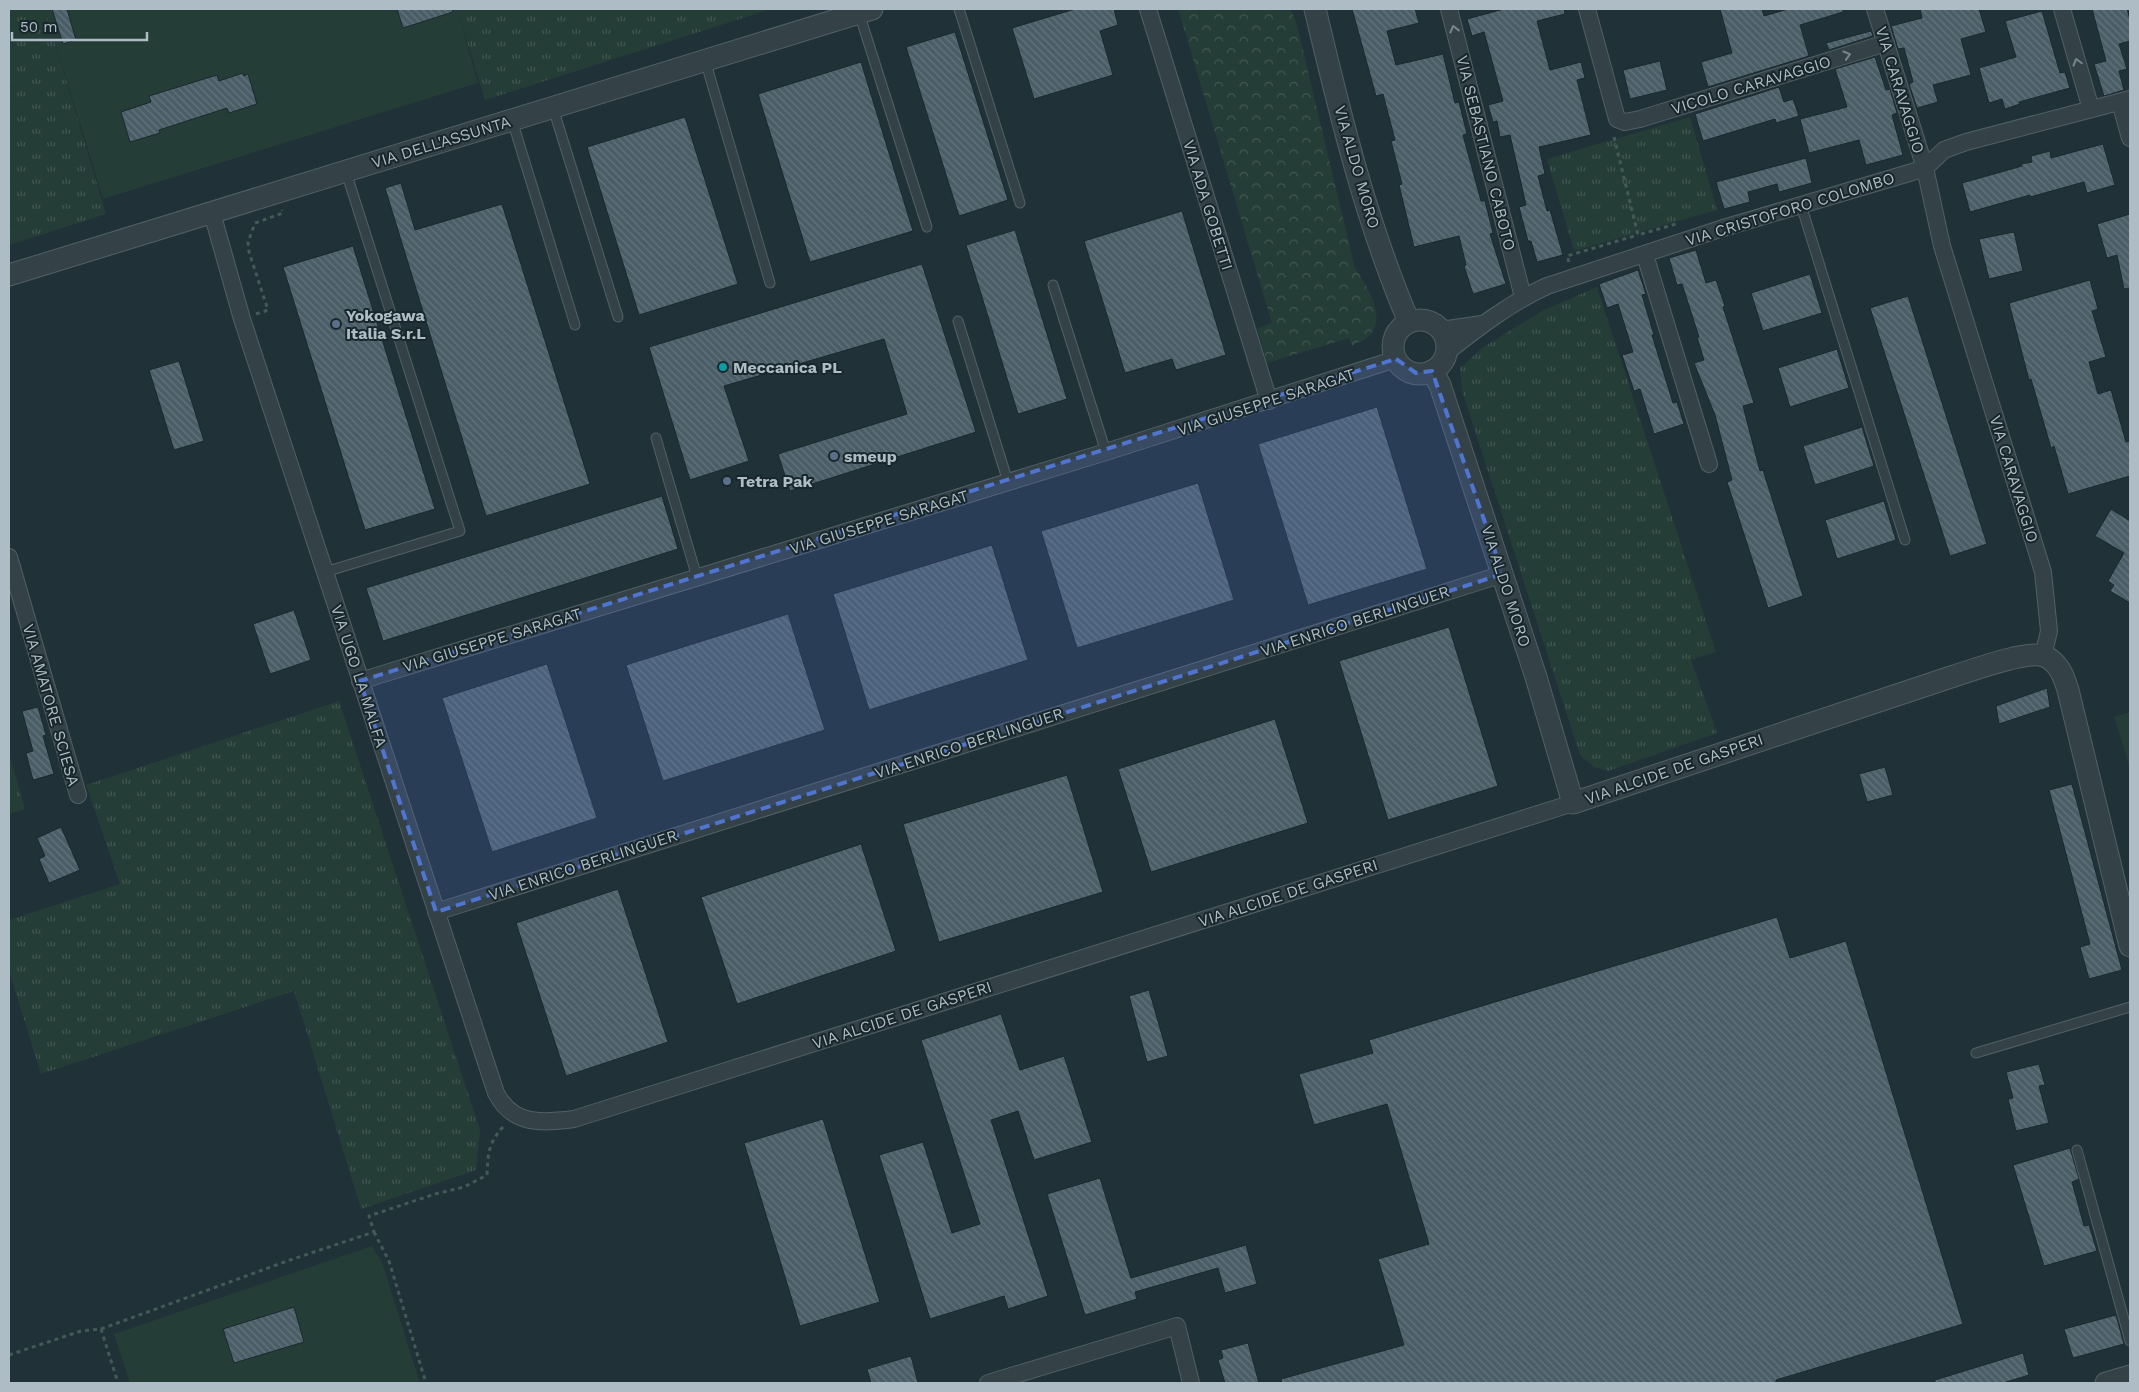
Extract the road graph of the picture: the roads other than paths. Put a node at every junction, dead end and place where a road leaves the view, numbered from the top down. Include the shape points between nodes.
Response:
1 (959, 9) edge
2 (1148, 9) edge
3 (1315, 9) edge
4 (1449, 9) edge
5 (1587, 9) edge
6 (1875, 9) edge
7 (2062, 9) edge
8 (866, 11) edge
9 (1886, 44) junction
10 (705, 60) junction
11 (2125, 100) edge
12 (553, 108) junction
13 (2091, 109) junction
14 (512, 120) junction
15 (2130, 138) edge
16 (1924, 168) junction
17 (346, 172) junction
18 (1020, 203) dead end
19 (1801, 205) junction
20 (212, 213) junction
21 (927, 227) dead end
22 (1645, 255) junction
23 (9, 275) edge
24 (770, 283) dead end
25 (1053, 285) dead end
26 (1523, 297) junction
27 (618, 317) dead end
28 (958, 321) dead end
29 (1409, 322) junction
30 (1482, 324) junction
31 (575, 325) dead end
32 (1441, 330) junction
33 (1447, 352) junction
34 (1396, 359) junction
35 (1432, 371) junction
36 (1269, 401) junction
37 (656, 438) dead end
38 (1106, 452) junction
39 (1710, 464) dead end
40 (1008, 482) junction
41 (1905, 540) dead end
42 (9, 556) edge
43 (325, 572) junction
44 (1503, 574) junction
45 (698, 578) junction
46 (2043, 656) junction
47 (360, 681) junction
48 (78, 795) dead end
49 (1574, 803) junction
50 (436, 912) junction
51 (2130, 946) edge
52 (2130, 1007) edge
53 (1976, 1053) dead end
54 (524, 1118) joint
55 (2077, 1150) dead end
56 (2130, 1340) edge
57 (2130, 1376) edge
58 (988, 1383) edge
59 (1191, 1383) edge
60 (2106, 1383) edge

1 - 18 lane
2 - 36 street, VIA ADA GOBETTI
3 - 29 street, VIA ALDO MORO via 1384,262
26 -> 4 street, VIA SEBASTIANO CABOTO
5 -> 9 street, VICOLO CARAVAGGIO via 1616,119 1625,122
6 - 9 street, VIA CARAVAGGIO
13 -> 7 street
8 - 10 street, VIA DELL'ASSUNTA
8 - 21 lane
9 - 16 street, VIA CARAVAGGIO
10 - 12 street, VIA DELL'ASSUNTA
10 - 24 lane
11 - 13 street, VIA CRISTOFORO COLOMBO
11 - 15 street
12 - 14 street, VIA DELL'ASSUNTA
12 - 27 lane
13 - 16 street, VIA CRISTOFORO COLOMBO via 1953,147 1939,153
14 - 17 street, VIA DELL'ASSUNTA
14 - 31 lane
16 - 19 street, VIA CRISTOFORO COLOMBO
16 - 46 street, VIA CARAVAGGIO via 1942,246 2043,572 2049,631
17 - 20 street, VIA DELL'ASSUNTA
17 - 43 lane via 460,532
19 - 22 street, VIA CRISTOFORO COLOMBO
19 - 41 lane
20 - 23 street, VIA DELL'ASSUNTA
20 - 43 street, VIA UGO LA MALFA via 242,319
22 - 26 street, VIA CRISTOFORO COLOMBO via 1573,277
22 - 39 street
25 - 38 lane
26 - 30 street, VIA CRISTOFORO COLOMBO
28 - 40 lane
29 - 32 street via 1426,320
29 - 34 street via 1396,334
30 - 32 street, VIA CRISTOFORO COLOMBO
30 - 33 street, VIA CRISTOFORO COLOMBO
32 - 33 street
33 - 35 street
34 - 35 street via 1401,366 1416,373
34 - 36 street, VIA GIUSEPPE SARAGAT
35 - 44 street, VIA ALDO MORO via 1440,385
36 - 38 street, VIA GIUSEPPE SARAGAT
37 - 45 lane
38 - 40 street, VIA GIUSEPPE SARAGAT
40 - 45 street, VIA GIUSEPPE SARAGAT
42 - 48 street, VIA AMATORE SCIESA
43 - 47 street, VIA UGO LA MALFA
44 - 49 street, VIA ALDO MORO
44 - 50 street, VIA ENRICO BERLINGUER
45 - 47 street, VIA GIUSEPPE SARAGAT
46 - 49 street, VIA ALCIDE DE GASPERI via 2018,658 1954,676
46 - 51 street via 2055,664 2065,680
47 - 50 street, VIA UGO LA MALFA
49 - 54 street, VIA ALCIDE DE GASPERI via 574,1119
50 - 54 street, VIA UGO LA MALFA via 496,1093 502,1105
52 - 53 lane
55 - 56 lane
57 - 60 street
58 - 59 street via 1177,1326

